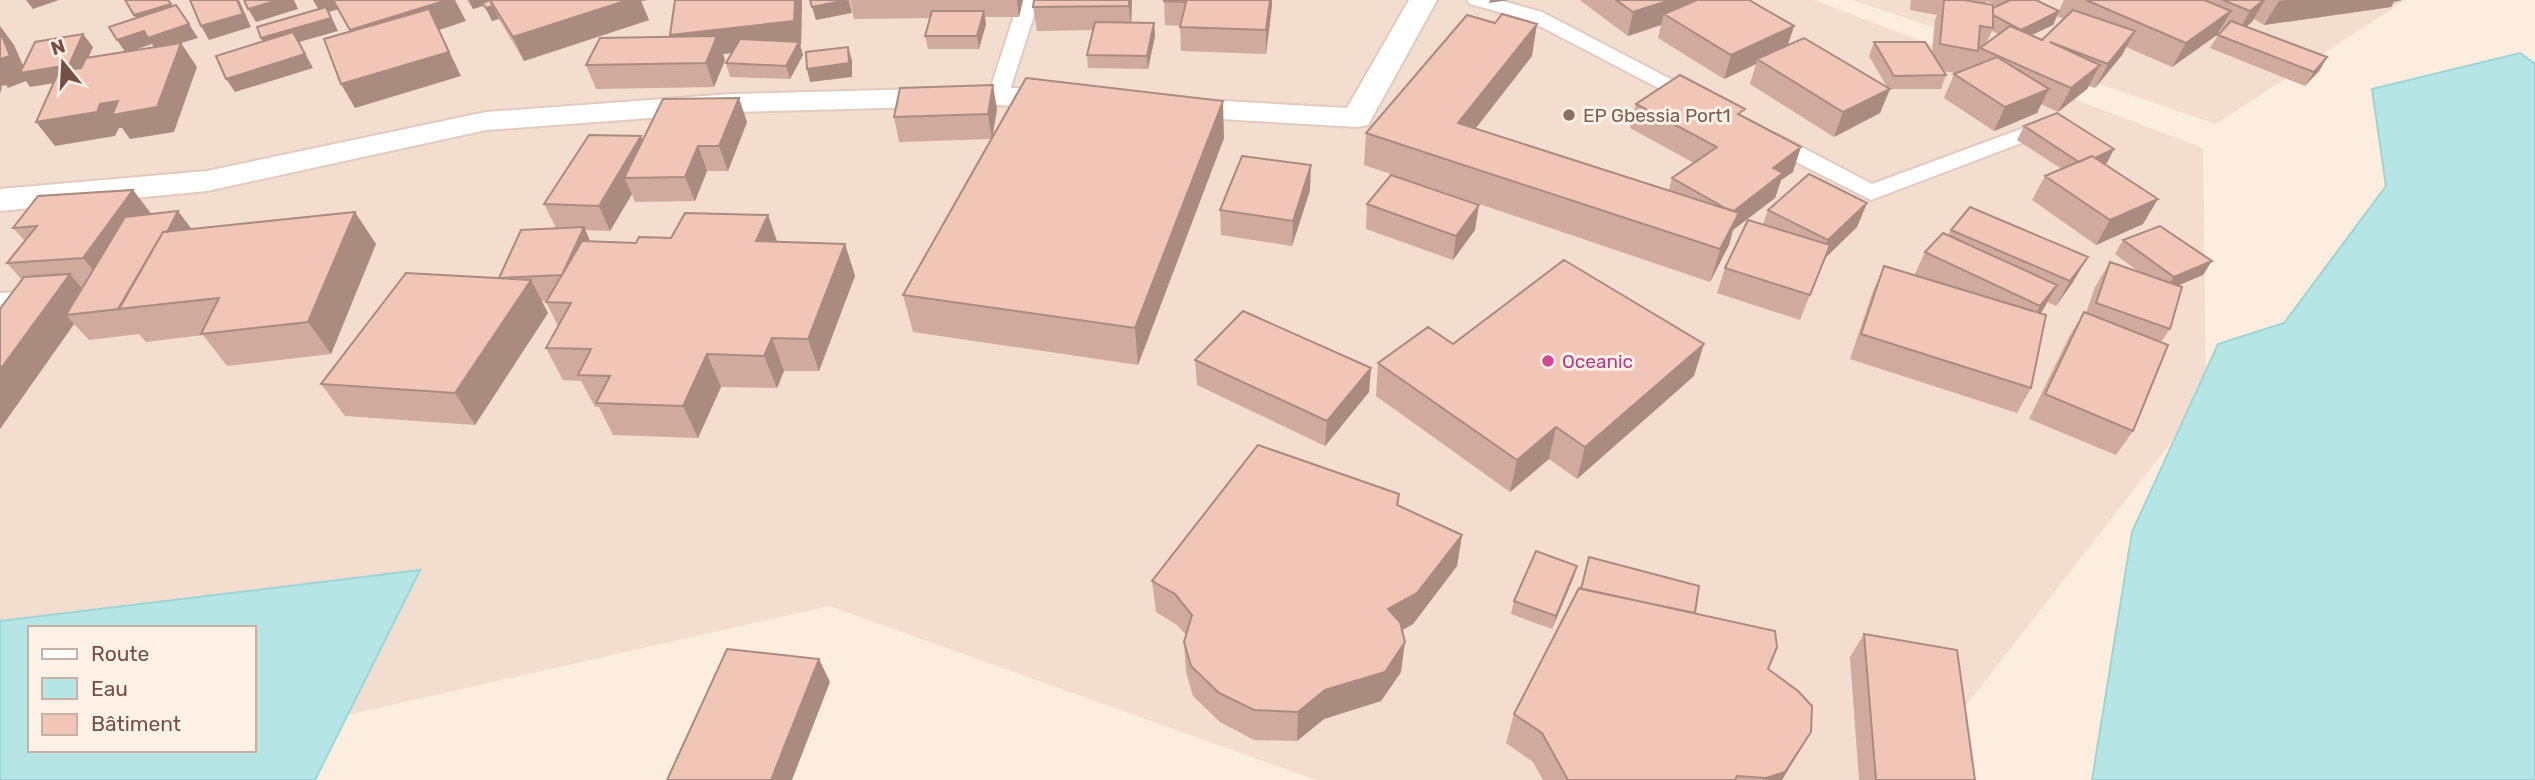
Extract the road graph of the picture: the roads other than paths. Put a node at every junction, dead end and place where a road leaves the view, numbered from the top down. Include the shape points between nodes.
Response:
1 (1029, 0) edge
2 (1423, 0) edge
3 (1477, 0) edge
4 (998, 96) junction
5 (1095, 102) edge
6 (1136, 105) edge
7 (1715, 111) edge
8 (2040, 128) edge
9 (1751, 130) edge
10 (1, 201) edge
11 (0, 301) edge
12 (0, 336) edge

1 - 4 lane
2 - 6 street via 1357,118
3 - 7 lane via 1535,16
4 - 5 street
4 - 10 street via 731,103 486,121 207,181
8 - 9 lane via 1871,192
11 - 12 lane via 26,300

